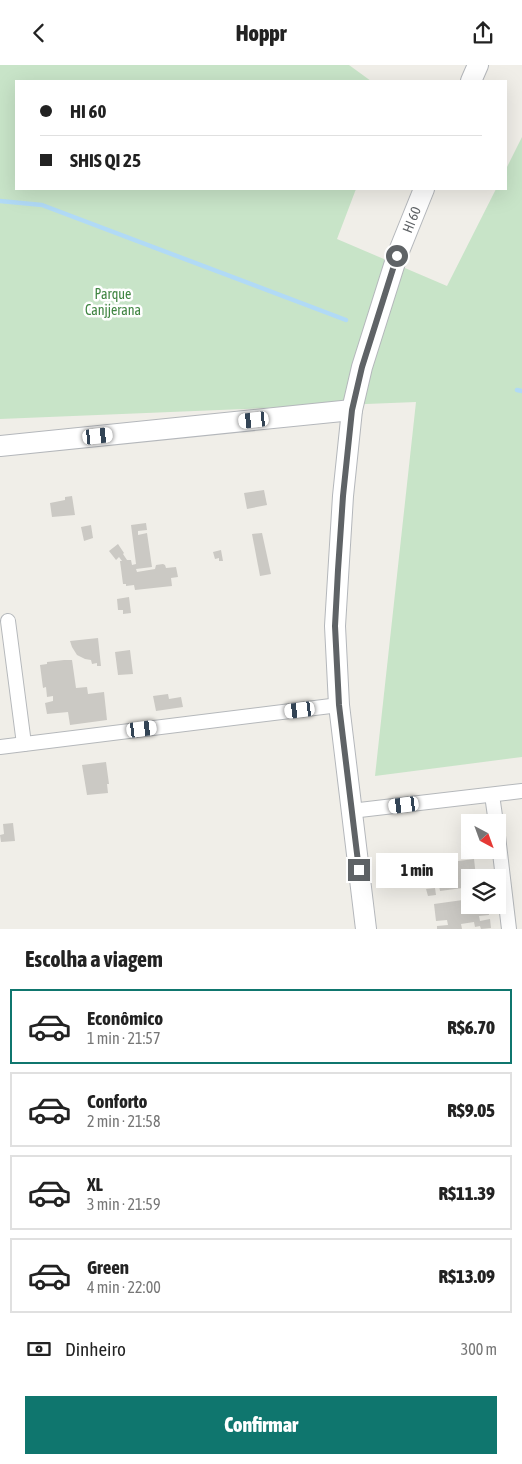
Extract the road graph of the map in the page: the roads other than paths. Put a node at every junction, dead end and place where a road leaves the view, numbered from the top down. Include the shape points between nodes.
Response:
1 (478, 65) edge
2 (471, 80) edge
3 (424, 190) edge
4 (352, 410) junction
5 (0, 446) edge
6 (8, 621) dead end
7 (339, 705) junction
8 (24, 744) junction
9 (0, 747) edge
10 (522, 791) edge
11 (492, 795) junction
12 (351, 811) junction
13 (495, 814) edge
14 (501, 859) edge
15 (366, 929) edge
16 (509, 929) edge

1 - 2 street
3 - 4 street, HI 60 via 397,256
4 - 5 street
4 - 7 street, HI 60 via 335,626
6 - 8 street
7 - 8 street
7 - 12 street, HI 60
8 - 9 street
10 - 11 street
11 - 12 street
11 - 13 street
12 - 15 street, HI 60
14 - 16 street

